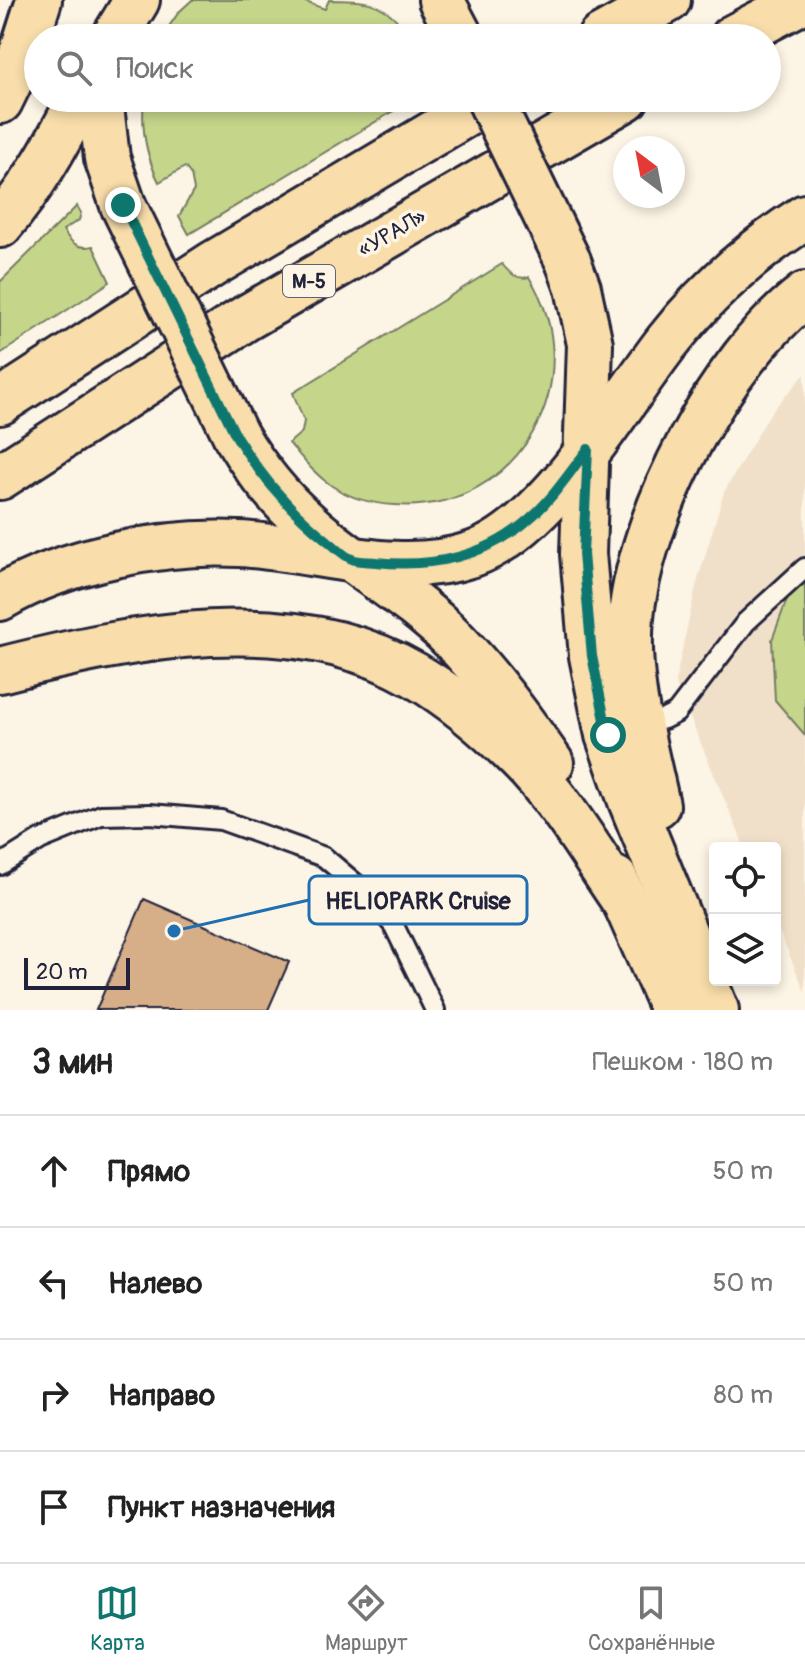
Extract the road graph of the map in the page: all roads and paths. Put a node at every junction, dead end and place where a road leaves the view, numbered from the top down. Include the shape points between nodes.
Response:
1 (39, 0) edge
2 (96, 0) edge
3 (137, 0) edge
4 (668, 0) edge
5 (804, 0) edge
6 (31, 24) edge
7 (97, 24) edge
8 (122, 24) edge
9 (625, 24) edge
10 (759, 24) edge
11 (24, 47) edge
12 (0, 101) edge
13 (74, 112) edge
14 (102, 112) edge
15 (468, 112) edge
16 (498, 112) edge
17 (602, 112) edge
18 (805, 217) edge
19 (0, 225) edge
20 (805, 295) edge
21 (0, 402) edge
22 (588, 449) junction
23 (0, 477) edge
24 (352, 560) junction
25 (805, 568) edge
26 (0, 598) edge
27 (0, 670) edge
28 (641, 725) junction
29 (0, 865) edge
30 (627, 905) junction
31 (689, 944) junction
32 (435, 1010) edge
33 (673, 1010) edge
34 (716, 1010) edge

1 - 6 main road
2 - 7 main road
3 - 8 main road
4 - 9 main road
5 - 10 main road
11 - 12 main road
13 - 19 main road via 49,159
14 - 24 main road, bridge via 107,158 123,205 236,436 281,499
15 - 21 main road via 213,264
16 - 22 main road, bridge via 578,288 590,344
17 - 23 main road, «УРАЛ» / М-5 via 246,318
18 - 22 main road via 738,265 705,298
20 - 28 main road via 759,339 727,380 654,524 631,618
22 - 24 main road via 531,518 475,553 400,565
22 - 31 main road via 583,554 594,669 608,735
24 - 26 main road via 240,544 193,544 124,553 67,569
24 - 30 main road via 453,639 516,714 555,768
25 - 28 lane via 746,622 676,713
27 - 30 main road via 113,645 197,635 275,635 369,654 415,675 521,760
28 - 31 main road
29 - 32 lane via 40,840 101,815 221,820 324,857 364,891 394,926
30 - 33 main road
31 - 34 main road

